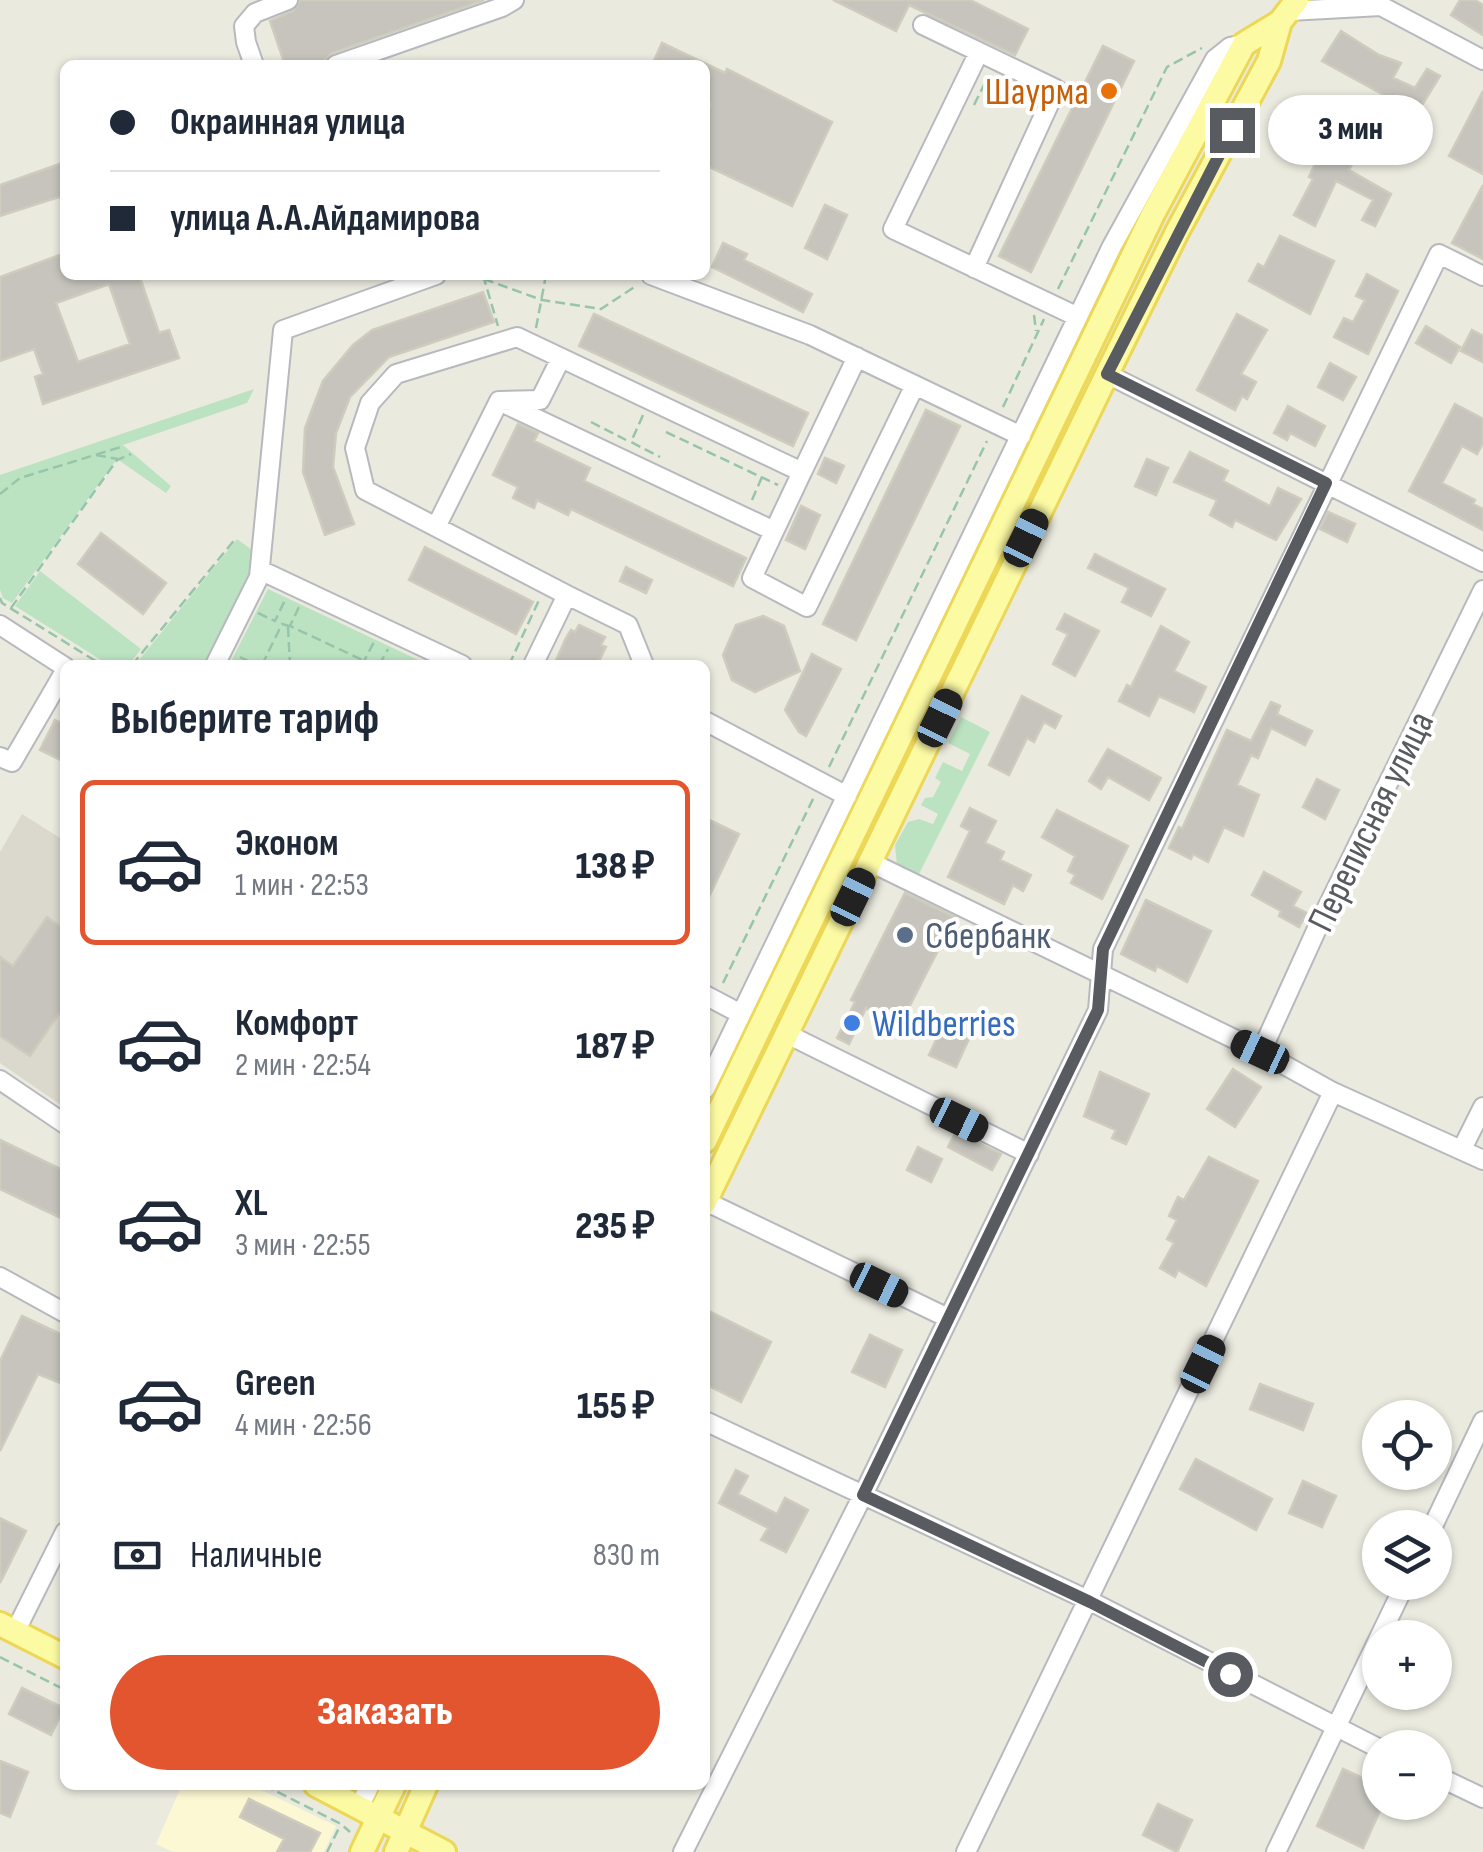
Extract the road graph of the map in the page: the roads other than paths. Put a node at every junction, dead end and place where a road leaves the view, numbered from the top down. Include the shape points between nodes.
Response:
1 (288, 0) edge
2 (514, 0) edge
3 (1380, 3) edge
4 (1289, 11) edge
5 (923, 25) dead end
6 (1237, 46) junction
7 (979, 52) junction
8 (252, 60) edge
9 (362, 60) edge
10 (1483, 60) edge
11 (1269, 61) junction
12 (974, 268) junction
13 (1483, 276) edge
14 (422, 280) edge
15 (665, 280) edge
16 (1078, 317) junction
17 (856, 357) junction
18 (561, 358) junction
19 (1107, 374) junction
20 (916, 386) junction
21 (499, 402) junction
22 (1021, 436) junction
23 (802, 472) junction
24 (1326, 483) junction
25 (436, 527) junction
26 (774, 531) junction
27 (1483, 562) edge
28 (260, 570) junction
29 (1483, 590) edge
30 (567, 595) junction
31 (0, 626) edge
32 (218, 660) edge
33 (451, 660) edge
34 (534, 660) edge
35 (642, 660) edge
36 (60, 666) edge
37 (60, 678) edge
38 (710, 725) edge
39 (0, 757) edge
40 (847, 796) junction
41 (870, 862) junction
42 (1101, 977) junction
43 (710, 997) edge
44 (741, 1014) junction
45 (786, 1034) junction
46 (1260, 1052) junction
47 (710, 1078) edge
48 (0, 1080) edge
49 (1333, 1092) junction
50 (1483, 1107) edge
51 (60, 1121) edge
52 (710, 1131) edge
53 (1462, 1149) junction
54 (1028, 1154) junction
55 (1483, 1160) edge
56 (710, 1191) edge
57 (710, 1203) edge
58 (0, 1277) edge
59 (60, 1310) edge
60 (948, 1318) junction
61 (1483, 1421) edge
62 (710, 1422) edge
63 (863, 1495) junction
64 (1441, 1510) edge
65 (60, 1540) edge
66 (1397, 1600) edge
67 (1090, 1602) junction
68 (8, 1628) edge
69 (60, 1654) edge
70 (1336, 1728) junction
71 (1362, 1740) edge
72 (1452, 1783) edge
73 (325, 1790) edge
74 (370, 1790) edge
75 (390, 1790) edge
76 (424, 1790) edge
77 (1483, 1798) edge
78 (369, 1813) junction
79 (400, 1842) edge
80 (360, 1845) edge
81 (444, 1852) edge
82 (683, 1852) edge
83 (966, 1852) edge
84 (1276, 1852) edge

1 - 8 street via 255,13 244,26
2 - 9 street
3 - 4 street
3 - 10 street
4 - 6 main road
4 - 11 main road
5 - 7 street
6 - 11 main road
6 - 16 street via 1215,59
6 - 52 main road
7 - 12 street via 1056,89
7 - 12 street via 893,229
11 - 19 main road
12 - 16 street
13 - 24 street via 1438,254
14 - 28 street via 284,330
15 - 17 street
16 - 22 street
17 - 20 street
17 - 23 street
18 - 21 street via 540,400
18 - 23 street
18 - 25 street via 518,337 396,374 370,403 356,448 366,490
19 - 24 street
19 - 41 main road
20 - 22 street
20 - 26 street via 807,607 752,578
21 - 25 street
21 - 26 street
22 - 40 street
23 - 26 street
24 - 27 street
24 - 42 street via 1103,949
25 - 30 street
28 - 32 street
28 - 33 street
29 - 46 street, Переписная улица
30 - 34 street
30 - 35 street via 628,624
31 - 36 street
37 - 39 street via 12,762
38 - 40 street
40 - 44 street
41 - 42 street
41 - 45 main road
42 - 46 street
42 - 54 street via 1098,1010
43 - 44 street
44 - 47 street
45 - 54 street
45 - 56 main road
46 - 49 street
48 - 51 street
49 - 53 street
49 - 67 street
50 - 53 street
53 - 55 street
54 - 60 street
57 - 60 street
58 - 59 street
60 - 63 street
61 - 64 street
62 - 63 street
63 - 67 street
63 - 82 street
65 - 68 street
66 - 70 street
67 - 70 street
67 - 83 street
68 - 69 main road
70 - 71 street
70 - 84 street
72 - 77 street
73 - 78 main road
74 - 78 street
75 - 78 main road
76 - 79 main road
78 - 79 main road
78 - 80 main road
79 - 81 main road

